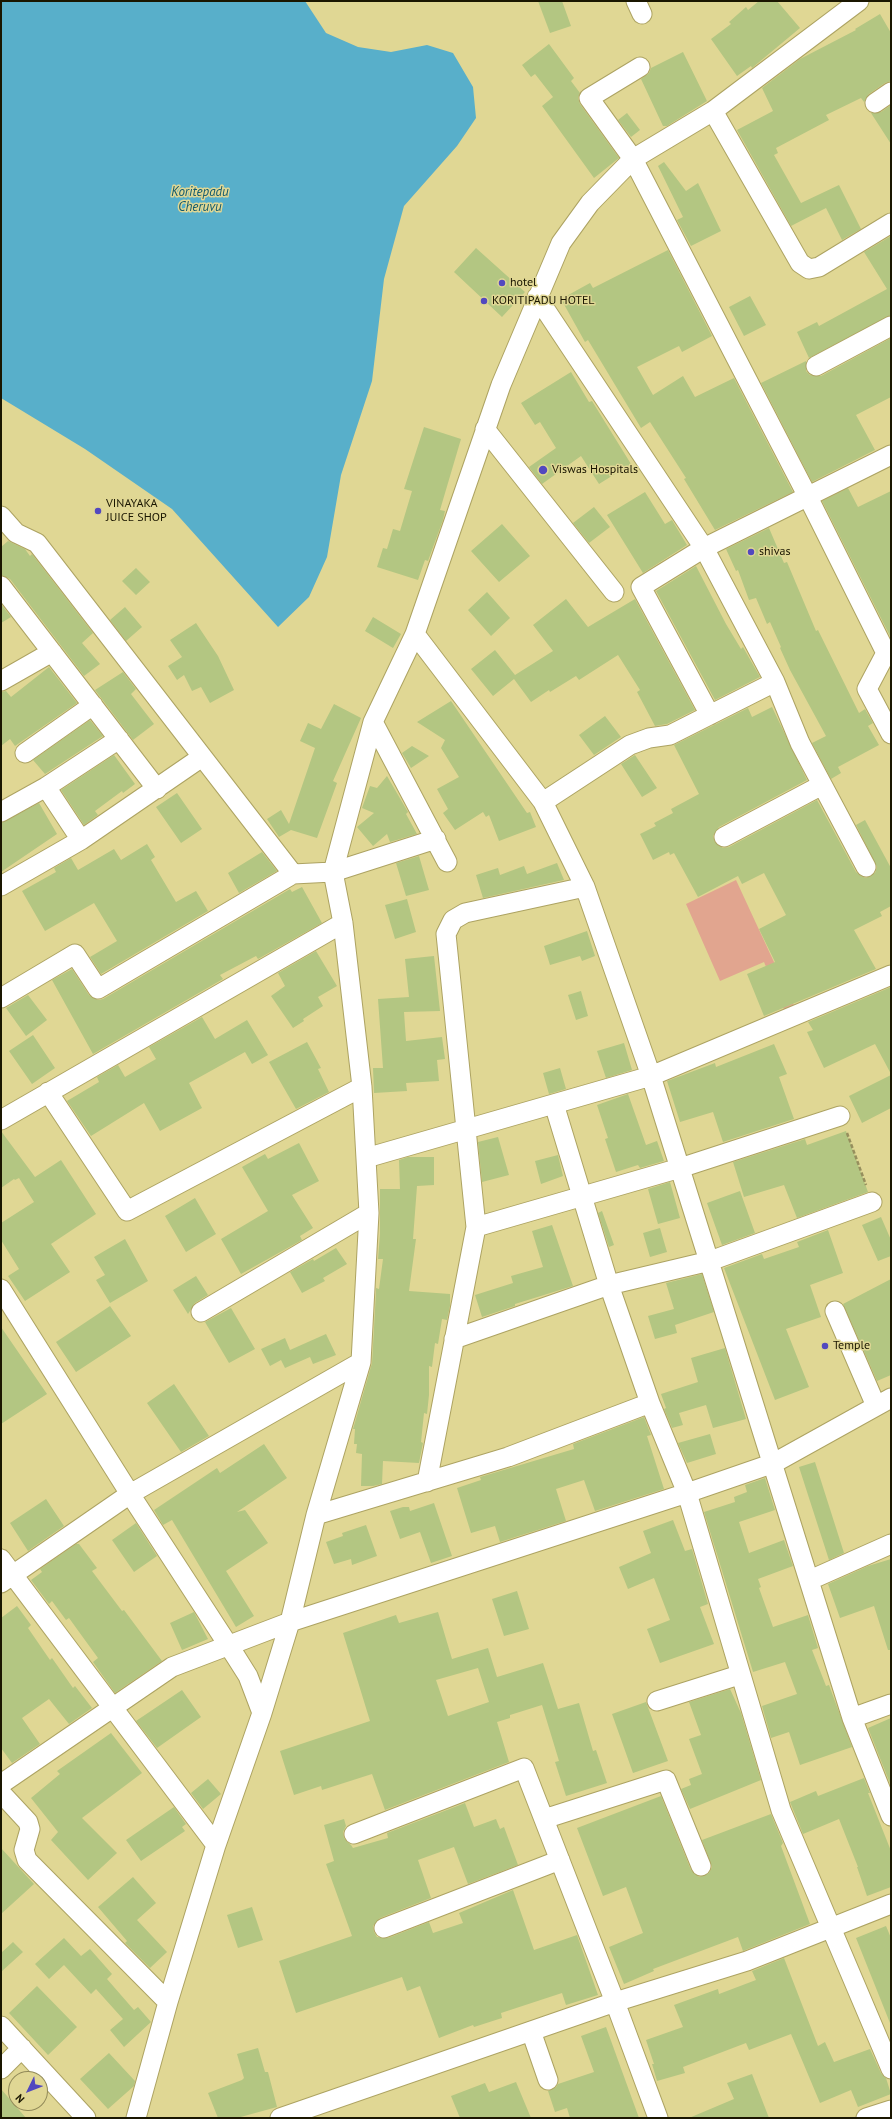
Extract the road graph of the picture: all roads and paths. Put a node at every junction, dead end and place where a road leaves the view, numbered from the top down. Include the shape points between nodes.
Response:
1 (859, 1) edge
2 (640, 67) dead end
3 (891, 92) edge
4 (875, 103) dead end
5 (713, 111) junction
6 (633, 159) junction
7 (891, 223) edge
8 (537, 297) junction
9 (891, 326) edge
10 (816, 366) dead end
11 (485, 429) junction
12 (891, 456) edge
13 (808, 497) junction
14 (1, 516) edge
15 (704, 548) junction
16 (1, 586) edge
17 (614, 592) dead end
18 (415, 634) junction
19 (52, 652) junction
20 (889, 652) edge
21 (1, 681) edge
22 (775, 682) junction
23 (94, 705) junction
24 (710, 715) junction
25 (373, 722) junction
26 (891, 734) edge
27 (119, 739) junction
28 (26, 753) dead end
29 (202, 757) junction
30 (822, 785) junction
31 (46, 787) junction
32 (157, 789) junction
33 (543, 802) junction
34 (1, 812) edge
35 (724, 837) dead end
36 (436, 839) junction
37 (81, 840) junction
38 (447, 862) dead end
39 (866, 867) dead end
40 (333, 872) junction
41 (293, 874) junction
42 (1, 886) edge
43 (585, 887) junction
44 (343, 923) junction
45 (891, 975) edge
46 (1, 998) edge
47 (651, 1076) junction
48 (362, 1086) junction
49 (48, 1092) junction
50 (554, 1104) junction
51 (840, 1116) joint
52 (1, 1120) edge
53 (464, 1129) junction
54 (366, 1158) junction
55 (680, 1168) junction
56 (581, 1197) junction
57 (872, 1202) joint
58 (369, 1214) junction
59 (476, 1227) junction
60 (710, 1261) junction
61 (609, 1285) junction
62 (1, 1289) edge
63 (201, 1312) dead end
64 (835, 1312) dead end
65 (454, 1339) junction
66 (361, 1362) junction
67 (883, 1402) edge
68 (650, 1403) junction
69 (774, 1463) junction
70 (427, 1482) junction
71 (687, 1493) junction
72 (130, 1494) junction
73 (316, 1515) junction
74 (891, 1544) edge
75 (1, 1559) edge
76 (6, 1579) edge
77 (810, 1580) junction
78 (290, 1622) junction
79 (228, 1645) junction
80 (739, 1675) junction
81 (657, 1700) dead end
82 (891, 1704) edge
83 (112, 1707) junction
84 (262, 1713) junction
85 (852, 1718) junction
86 (1, 1784) edge
87 (1, 1793) edge
88 (891, 1816) edge
89 (544, 1819) junction
90 (354, 1834) dead end
91 (216, 1845) junction
92 (560, 1860) junction
93 (701, 1866) dead end
94 (891, 1904) edge
95 (384, 1928) dead end
96 (830, 1928) junction
97 (168, 2002) junction
98 (615, 2002) junction
99 (1, 2026) edge
100 (531, 2031) junction
101 (22, 2048) junction
102 (1, 2069) edge
103 (891, 2069) edge
104 (548, 2080) dead end
105 (891, 2110) edge
106 (86, 2118) edge
107 (136, 2118) edge
108 (280, 2118) edge
109 (658, 2118) edge
110 (866, 2118) edge

1 - 5 street
2 - 6 street via 589,98
3 - 4 street
5 - 6 street
5 - 7 street via 800,263 809,269 819,267
6 - 8 street via 590,203 561,243
6 - 13 street
8 - 11 street
8 - 15 street
9 - 10 street
11 - 17 street
11 - 18 street
12 - 13 street
13 - 15 street
13 - 20 street
14 - 29 street via 16,533 37,543
15 - 22 street
15 - 24 street via 641,587
16 - 19 street
18 - 25 street
18 - 33 street
19 - 21 street
19 - 23 street
20 - 26 street via 867,689
22 - 24 street
22 - 30 street via 800,743
23 - 27 street
23 - 28 street
24 - 33 street via 670,735 649,738 630,745
25 - 36 street
25 - 40 street
27 - 31 street
27 - 32 street
29 - 32 street
29 - 41 street
30 - 35 street
30 - 39 street
31 - 34 street
31 - 37 street
32 - 37 street
33 - 43 street
36 - 38 street
36 - 40 street
37 - 42 street
40 - 41 street
40 - 44 street
41 - 46 street via 98,989 75,954
43 - 47 street
43 - 53 street via 465,913 453,920 446,934
44 - 48 street
44 - 49 street
45 - 47 street
47 - 50 street
47 - 55 street
48 - 49 street via 127,1211
48 - 54 street
49 - 52 street
50 - 53 street
50 - 56 street
51 - 55 street
51 - 57 path
53 - 54 street
53 - 59 street
54 - 58 street
55 - 56 street
55 - 60 street
56 - 59 street
56 - 61 street
57 - 60 street
58 - 63 street
58 - 66 street
59 - 65 street
60 - 61 street
60 - 69 street
61 - 65 street
61 - 68 street
62 - 72 street
64 - 67 street
65 - 70 street
66 - 72 street
66 - 73 street
67 - 69 street
68 - 70 street via 508,1457
68 - 71 street
69 - 71 street
69 - 77 street
70 - 73 street
71 - 78 street
71 - 80 street
72 - 76 street
72 - 79 street
73 - 78 street
74 - 77 street
75 - 76 street
76 - 83 street
77 - 85 street
78 - 79 street
78 - 84 street
79 - 83 street via 172,1667
79 - 84 street via 248,1676
80 - 81 street
80 - 96 street via 781,1810
82 - 85 street
83 - 86 street
83 - 91 street
84 - 91 street
85 - 88 street
87 - 97 street via 28,1822 30,1829 24,1850 27,1860
89 - 90 street via 524,1768
89 - 92 street
89 - 93 street via 666,1780
91 - 97 street
92 - 95 street
92 - 98 street
94 - 96 street
96 - 98 street via 747,1962
96 - 103 street
97 - 107 street
98 - 100 street
98 - 109 street
99 - 101 street
100 - 104 street
100 - 108 street
101 - 102 street
101 - 106 street
105 - 110 street

